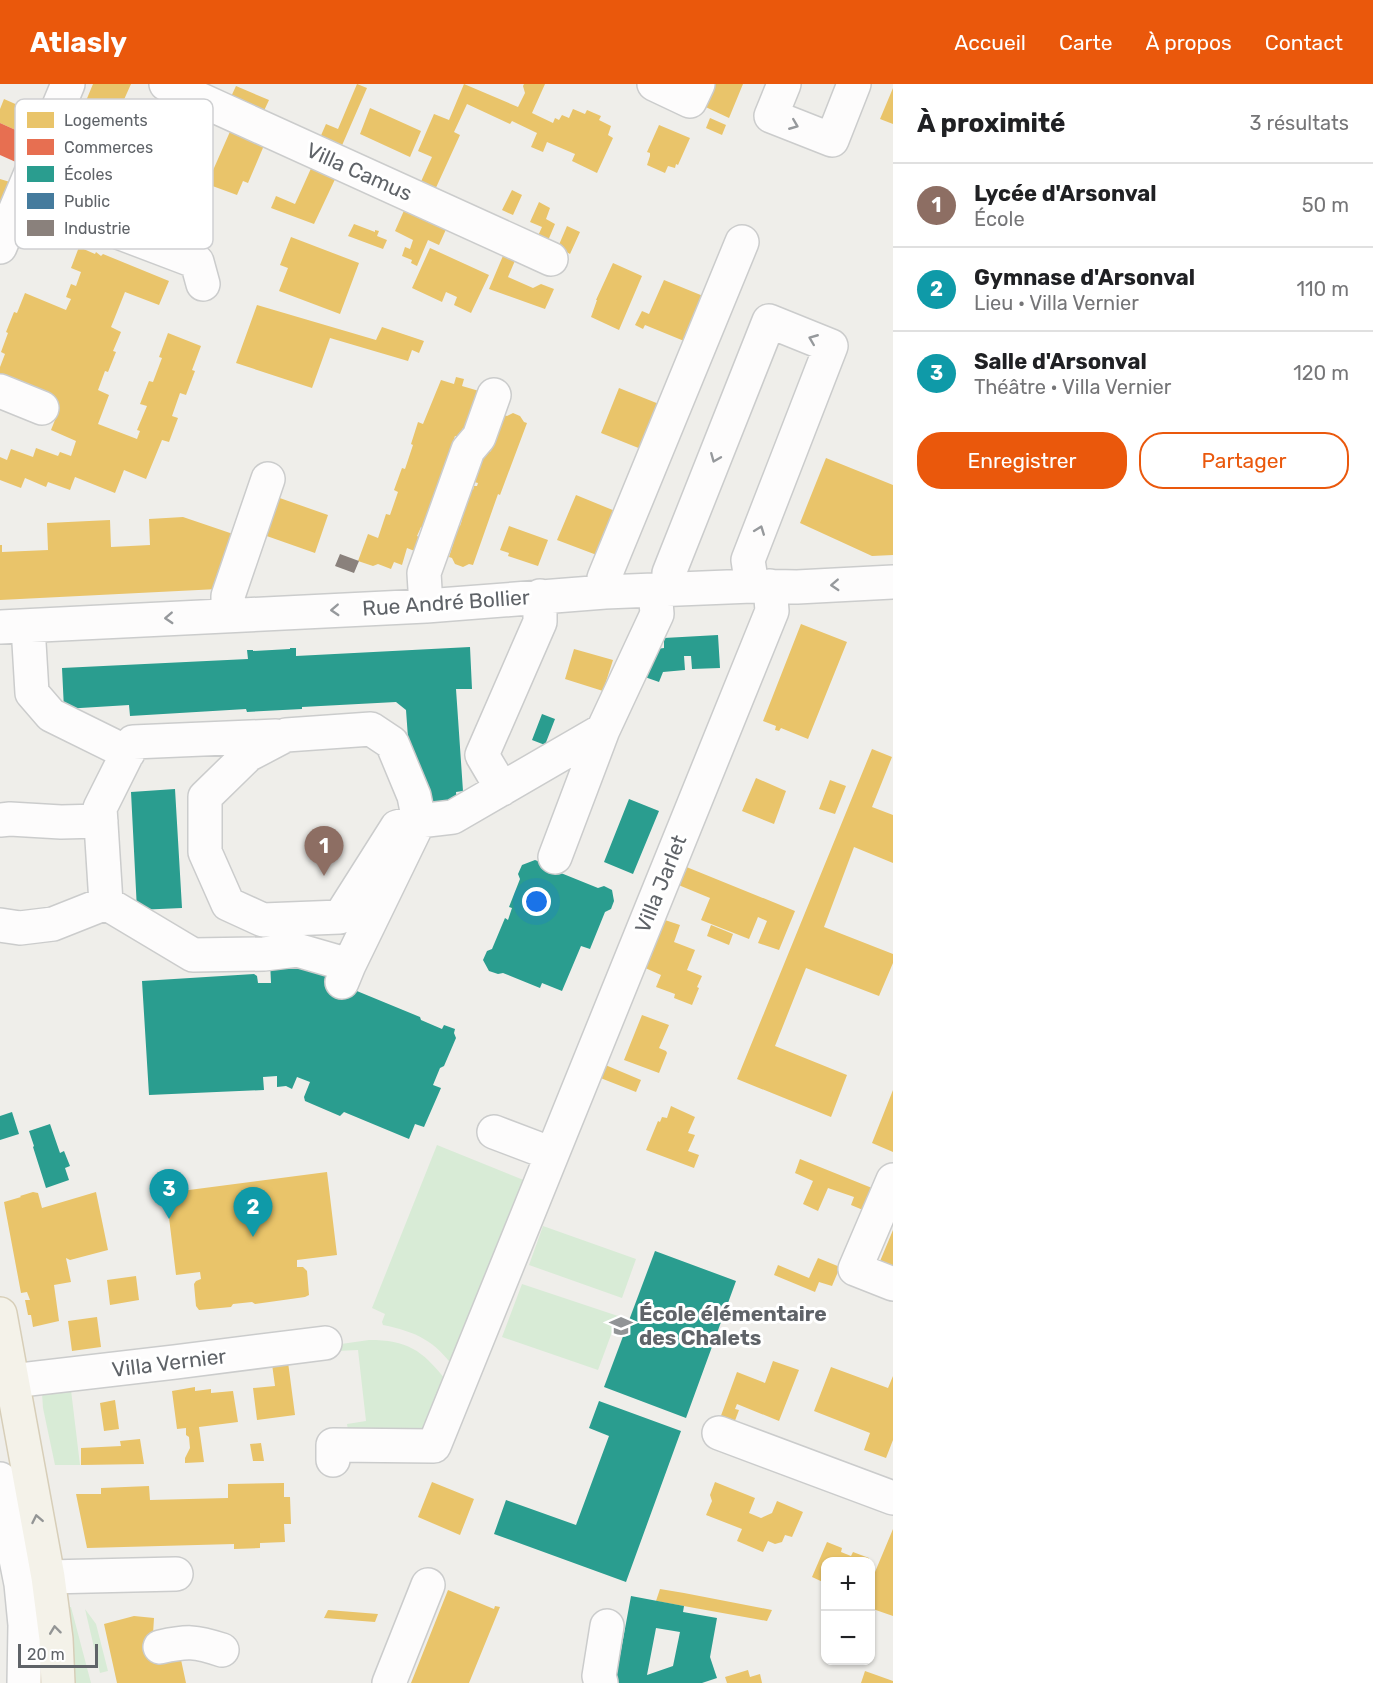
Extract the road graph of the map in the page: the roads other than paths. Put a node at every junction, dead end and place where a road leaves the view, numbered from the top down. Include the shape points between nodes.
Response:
1 (68, 84) edge
2 (166, 84) edge
3 (784, 84) edge
4 (854, 84) edge
5 (62, 99) edge
6 (199, 99) edge
7 (213, 105) edge
8 (15, 211) edge
9 (742, 243) dead end
10 (0, 247) edge
11 (163, 249) edge
12 (551, 260) dead end
13 (203, 284) dead end
14 (0, 391) edge
15 (495, 396) dead end
16 (42, 408) dead end
17 (268, 479) dead end
18 (893, 582) edge
19 (761, 586) junction
20 (663, 590) junction
21 (605, 592) junction
22 (540, 596) junction
23 (426, 606) junction
24 (228, 615) junction
25 (14, 627) edge
26 (603, 730) junction
27 (286, 735) junction
28 (128, 753) junction
29 (502, 789) junction
30 (0, 820) edge
31 (101, 821) junction
32 (419, 821) junction
33 (555, 857) dead end
34 (106, 903) junction
35 (0, 925) edge
36 (494, 1132) dead end
37 (547, 1167) junction
38 (893, 1180) edge
39 (893, 1284) edge
40 (0, 1314) edge
41 (325, 1343) dead end
42 (12, 1381) junction
43 (719, 1433) dead end
44 (333, 1452) dead end
45 (0, 1479) edge
46 (893, 1498) edge
47 (176, 1574) dead end
48 (48, 1577) junction
49 (429, 1585) dead end
50 (607, 1626) dead end
51 (160, 1647) dead end
52 (222, 1650) dead end
53 (24, 1683) edge
54 (58, 1683) edge
55 (389, 1683) edge
56 (601, 1683) edge

1 - 5 street
2 - 6 street, Villa Camus
3 -> 4 street via 771,116 832,140
7 - 12 street, Villa Camus
8 - 10 street
9 - 21 street via 604,578
11 - 13 street via 197,262
14 - 16 street
15 - 23 street via 479,437 468,450 424,573
17 - 24 street via 228,596
18 -> 19 street, Rue André Bollier
19 - 20 street, Rue André Bollier
19 -> 20 street, Villa Jarlet via 748,560 831,346 769,321
19 - 37 street, Villa Jarlet via 772,611
20 - 21 street, Rue André Bollier
20 - 26 street via 657,614
21 - 22 street, Rue André Bollier
22 - 23 street, Rue André Bollier
22 - 29 street via 540,622 482,755
23 -> 24 street, Rue André Bollier
24 -> 25 street, Rue André Bollier
25 - 28 street via 32,693 51,715
26 - 29 street
26 - 33 street
27 - 28 street via 133,742
27 - 32 street via 371,729 392,743 414,796
27 - 32 street via 248,755 205,797 205,852 228,904 263,920 340,917 397,827
28 - 31 street via 100,808
29 - 32 street via 453,817
30 - 31 street
31 - 34 street
32 - 34 street via 346,974 297,950 193,955
34 - 35 street via 53,924 20,928
36 - 37 street
37 - 44 street, Villa Jarlet via 434,1446
38 - 39 street via 855,1269
40 - 42 main road
41 - 42 street, Villa Vernier
48 -> 42 main road
43 - 46 street
45 - 53 street via 21,1584
47 - 48 street
54 -> 48 main road
49 - 55 street
50 - 56 street
51 - 52 street via 186,1642

